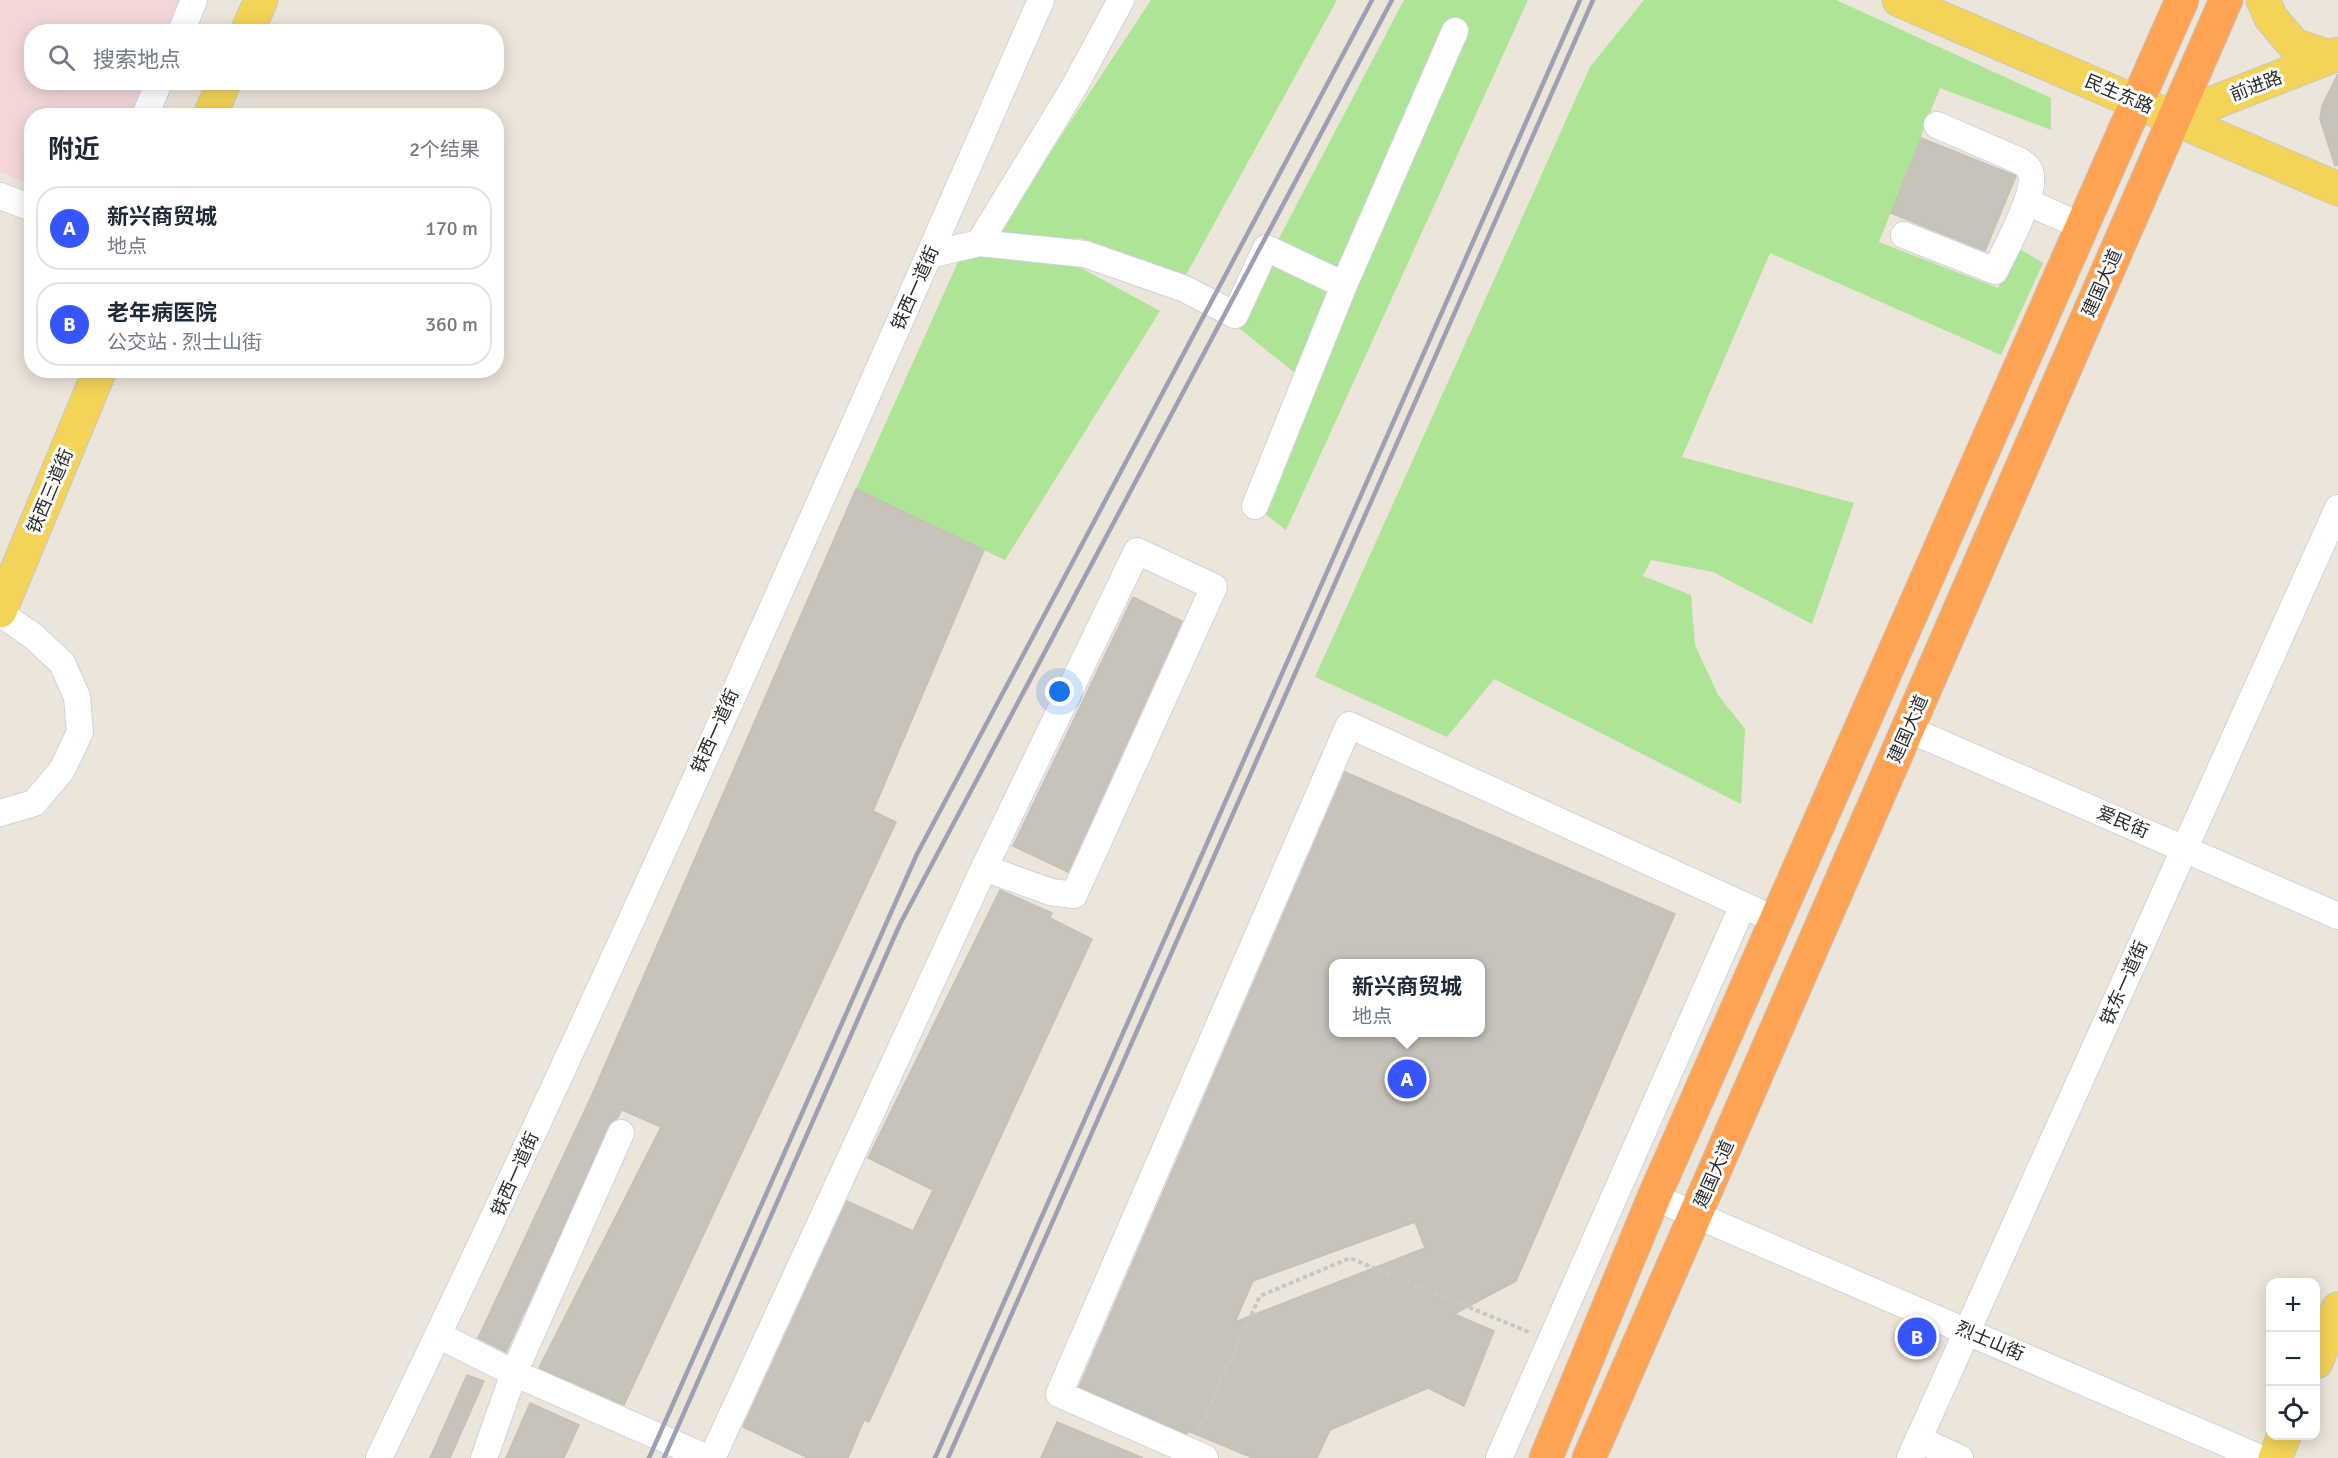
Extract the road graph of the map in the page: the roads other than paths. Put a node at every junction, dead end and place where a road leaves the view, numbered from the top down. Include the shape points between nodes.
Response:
1 (194, 0) edge
2 (261, 0) edge
3 (1041, 0) edge
4 (1121, 0) edge
5 (1899, 0) edge
6 (2182, 0) edge
7 (2226, 0) edge
8 (2264, 0) edge
9 (184, 24) edge
10 (250, 24) edge
11 (1455, 31) dead end
12 (2334, 55) edge
13 (156, 90) edge
14 (221, 90) edge
15 (2138, 101) junction
16 (148, 108) edge
17 (213, 108) edge
18 (2174, 118) junction
19 (1937, 125) dead end
20 (2338, 189) edge
21 (0, 196) edge
22 (2027, 202) junction
23 (24, 205) edge
24 (2081, 226) junction
25 (1904, 235) dead end
26 (979, 243) junction
27 (929, 255) junction
28 (1344, 285) junction
29 (97, 378) edge
30 (1255, 506) dead end
31 (2338, 508) edge
32 (0, 612) edge
33 (1908, 729) junction
34 (0, 813) edge
35 (2184, 849) junction
36 (984, 868) junction
37 (1743, 905) junction
38 (2338, 916) edge
39 (1776, 920) junction
40 (621, 1133) dead end
41 (1654, 1197) junction
42 (1696, 1214) junction
43 (2338, 1310) edge
44 (1967, 1331) junction
45 (438, 1335) junction
46 (2320, 1353) edge
47 (514, 1373) junction
48 (2282, 1440) edge
49 (1914, 1449) edge
50 (1197, 1454) edge
51 (379, 1458) edge
52 (484, 1458) edge
53 (707, 1458) edge
54 (712, 1458) edge
55 (1498, 1458) edge
56 (1546, 1458) edge
57 (1589, 1458) edge
58 (1960, 1458) edge
59 (2260, 1458) edge
60 (2275, 1458) edge

1 - 9 street
2 - 10 main road
3 - 27 street, 铁西一道街
4 - 26 street via 1074,87
5 - 15 main road, 民生东路
6 - 15 highway
7 - 18 highway, 建国大道
8 - 12 main road via 2271,18 2294,45
11 - 28 street
12 - 18 main road, 前进路
13 - 16 street
14 - 17 main road
15 - 18 main road, 民生东路
15 - 24 highway
18 - 20 main road, 民生东路
18 - 33 highway, 建国大道
19 - 22 street via 2020,161 2030,170 2032,182
21 - 23 street
22 - 24 street
22 - 25 street via 1995,271
24 - 39 highway
26 - 27 street
26 - 28 street via 1085,254 1185,290 1235,315 1266,248
27 - 45 street, 铁西一道街 via 490,1228
28 - 30 street
29 - 32 main road, 铁西三道街
31 - 35 street, 铁东一道街
32 - 34 street via 62,663 77,697 80,732 62,770 34,803
33 - 35 street, 爱民街
33 - 42 highway, 建国大道
35 - 38 street, 爱民街
35 - 44 street, 铁东一道街
36 - 36 street via 1051,892 1074,896 1214,586 1137,551
36 - 54 street
37 - 39 street
37 - 50 street via 1349,725 1059,1394
37 - 55 street
39 - 41 highway
40 - 47 street
41 - 42 street, 烈士山街
41 - 56 highway
42 - 44 street, 烈士山街
42 - 57 highway, 建国大道
43 - 46 main road
44 - 49 street, 铁东一道街
44 - 59 street, 烈士山街
45 - 47 street
45 - 51 street, 铁西一道街
47 - 52 street
47 - 53 street
48 - 60 main road
49 - 58 street

